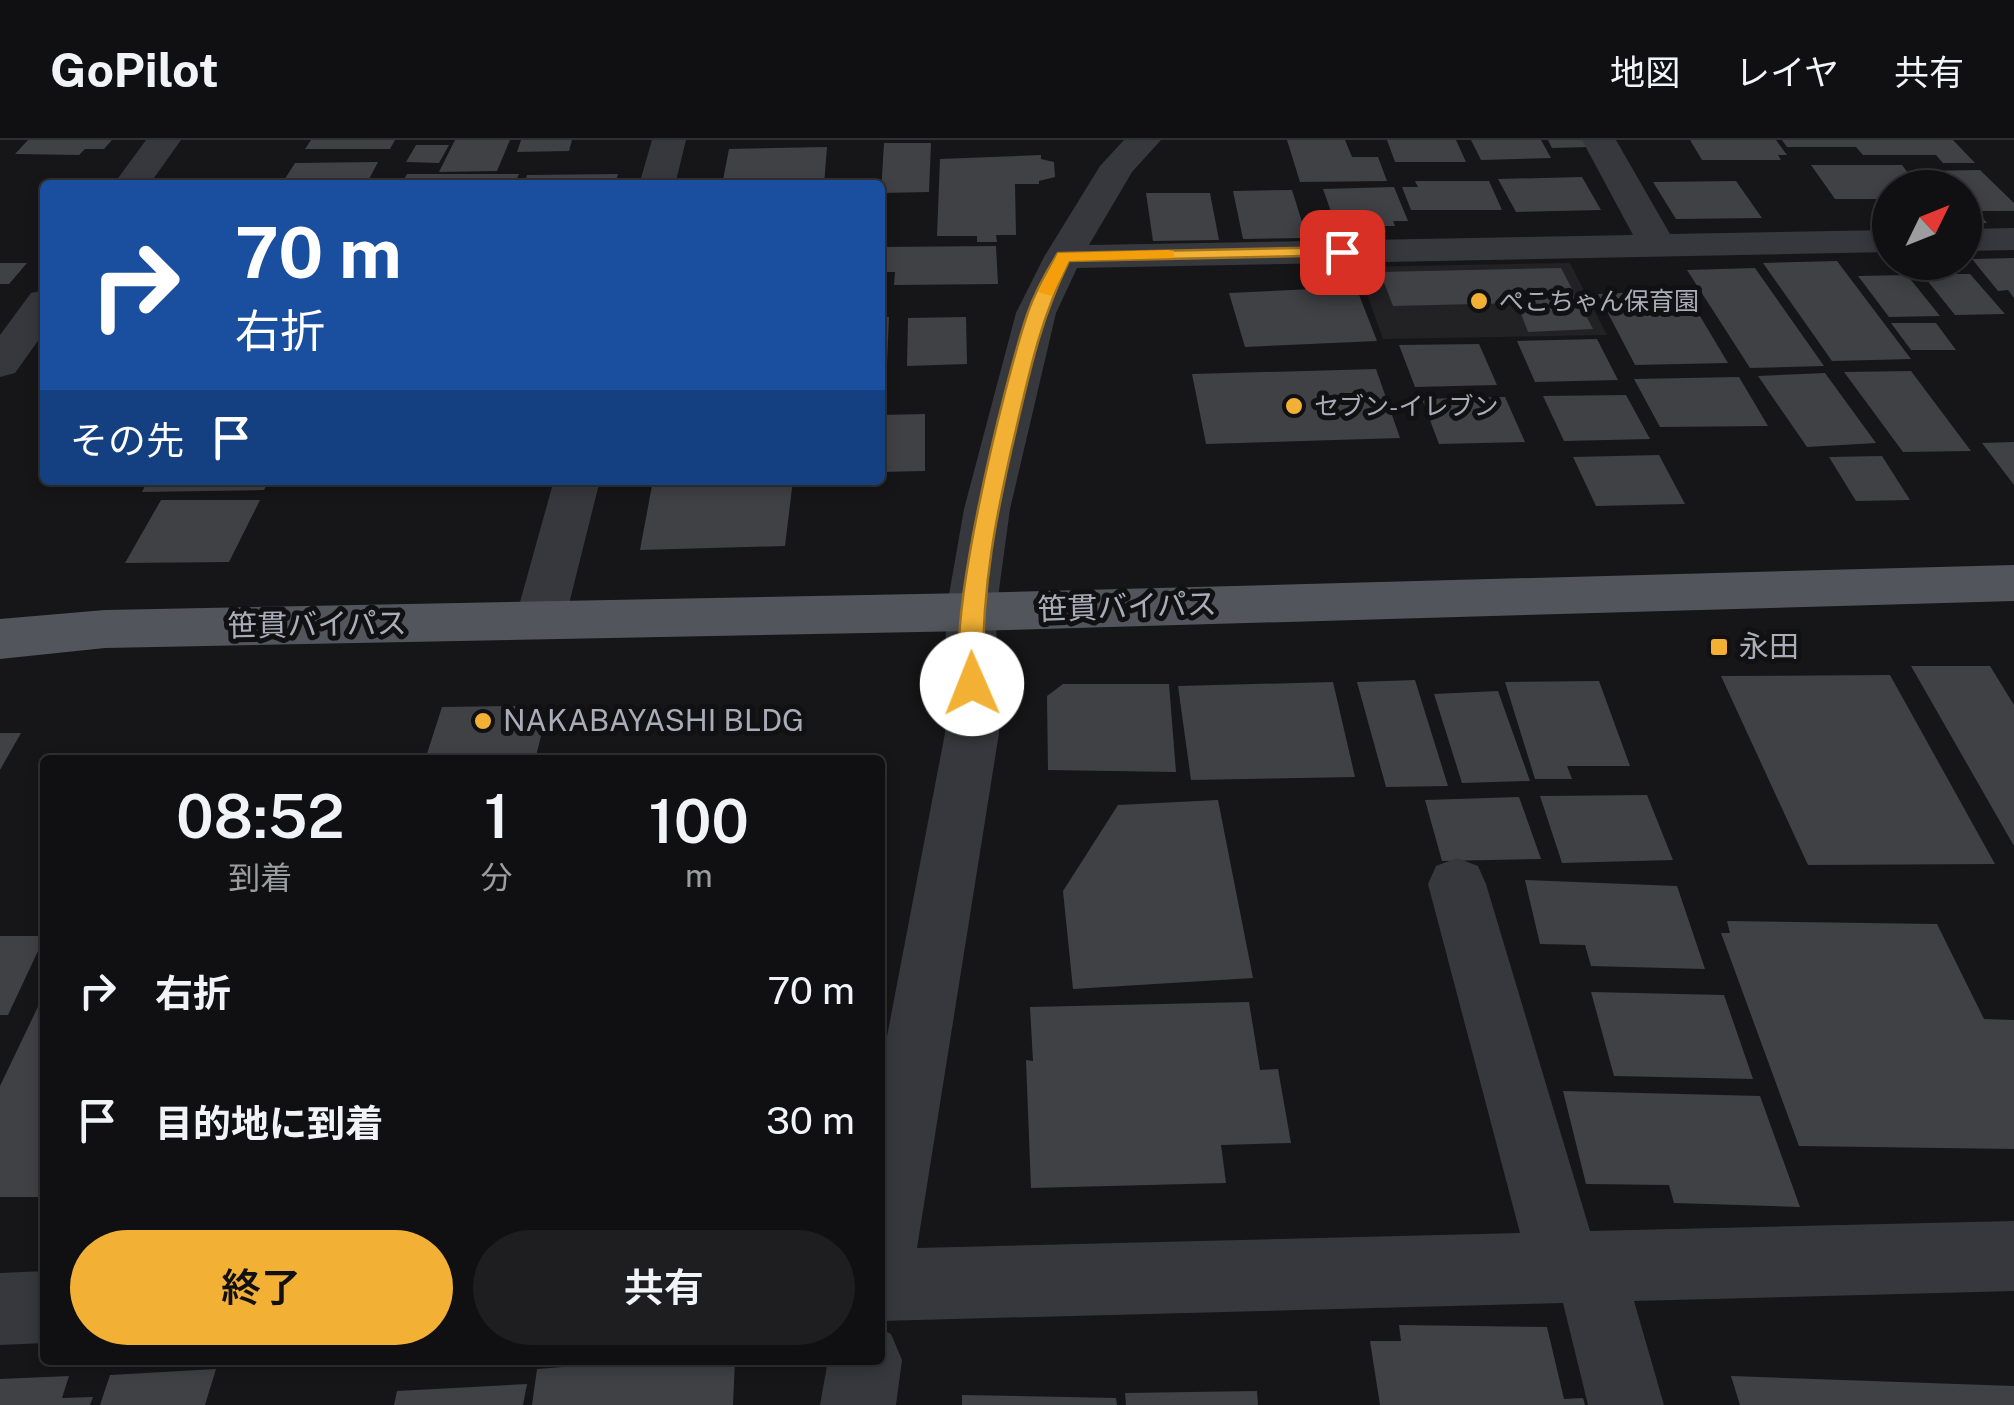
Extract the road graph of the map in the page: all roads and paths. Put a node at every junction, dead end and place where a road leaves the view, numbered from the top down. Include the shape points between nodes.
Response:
1 (164, 140) edge
2 (669, 140) edge
3 (1144, 140) edge
4 (1599, 140) edge
5 (135, 180) edge
6 (657, 180) edge
7 (2014, 239) edge
8 (1982, 240) edge
9 (1872, 241) edge
10 (1658, 246) junction
11 (1063, 257) junction
12 (40, 309) edge
13 (0, 364) edge
14 (576, 485) edge
15 (2014, 584) edge
16 (971, 612) junction
17 (540, 620) junction
18 (0, 638) edge
19 (1457, 884) dead end
20 (885, 1229) edge
21 (2014, 1256) edge
22 (1577, 1267) junction
23 (885, 1285) edge
24 (40, 1307) edge
25 (0, 1308) edge
26 (863, 1365) edge
27 (858, 1405) edge
28 (1626, 1405) edge

1 - 5 street
2 - 6 street
3 - 11 street via 1118,166
4 - 10 street
7 - 8 street
9 - 10 street
10 - 11 street
11 - 16 street via 1036,313 987,510
12 - 13 street
14 - 17 street
15 - 16 main road, 笹貫バイパス
16 - 17 main road, 笹貫バイパス
16 - 20 street via 972,733
17 - 18 main road, 笹貫バイパス via 105,629
19 - 22 street
21 - 22 street
22 - 23 street
22 - 28 street
24 - 25 street
26 - 27 street

